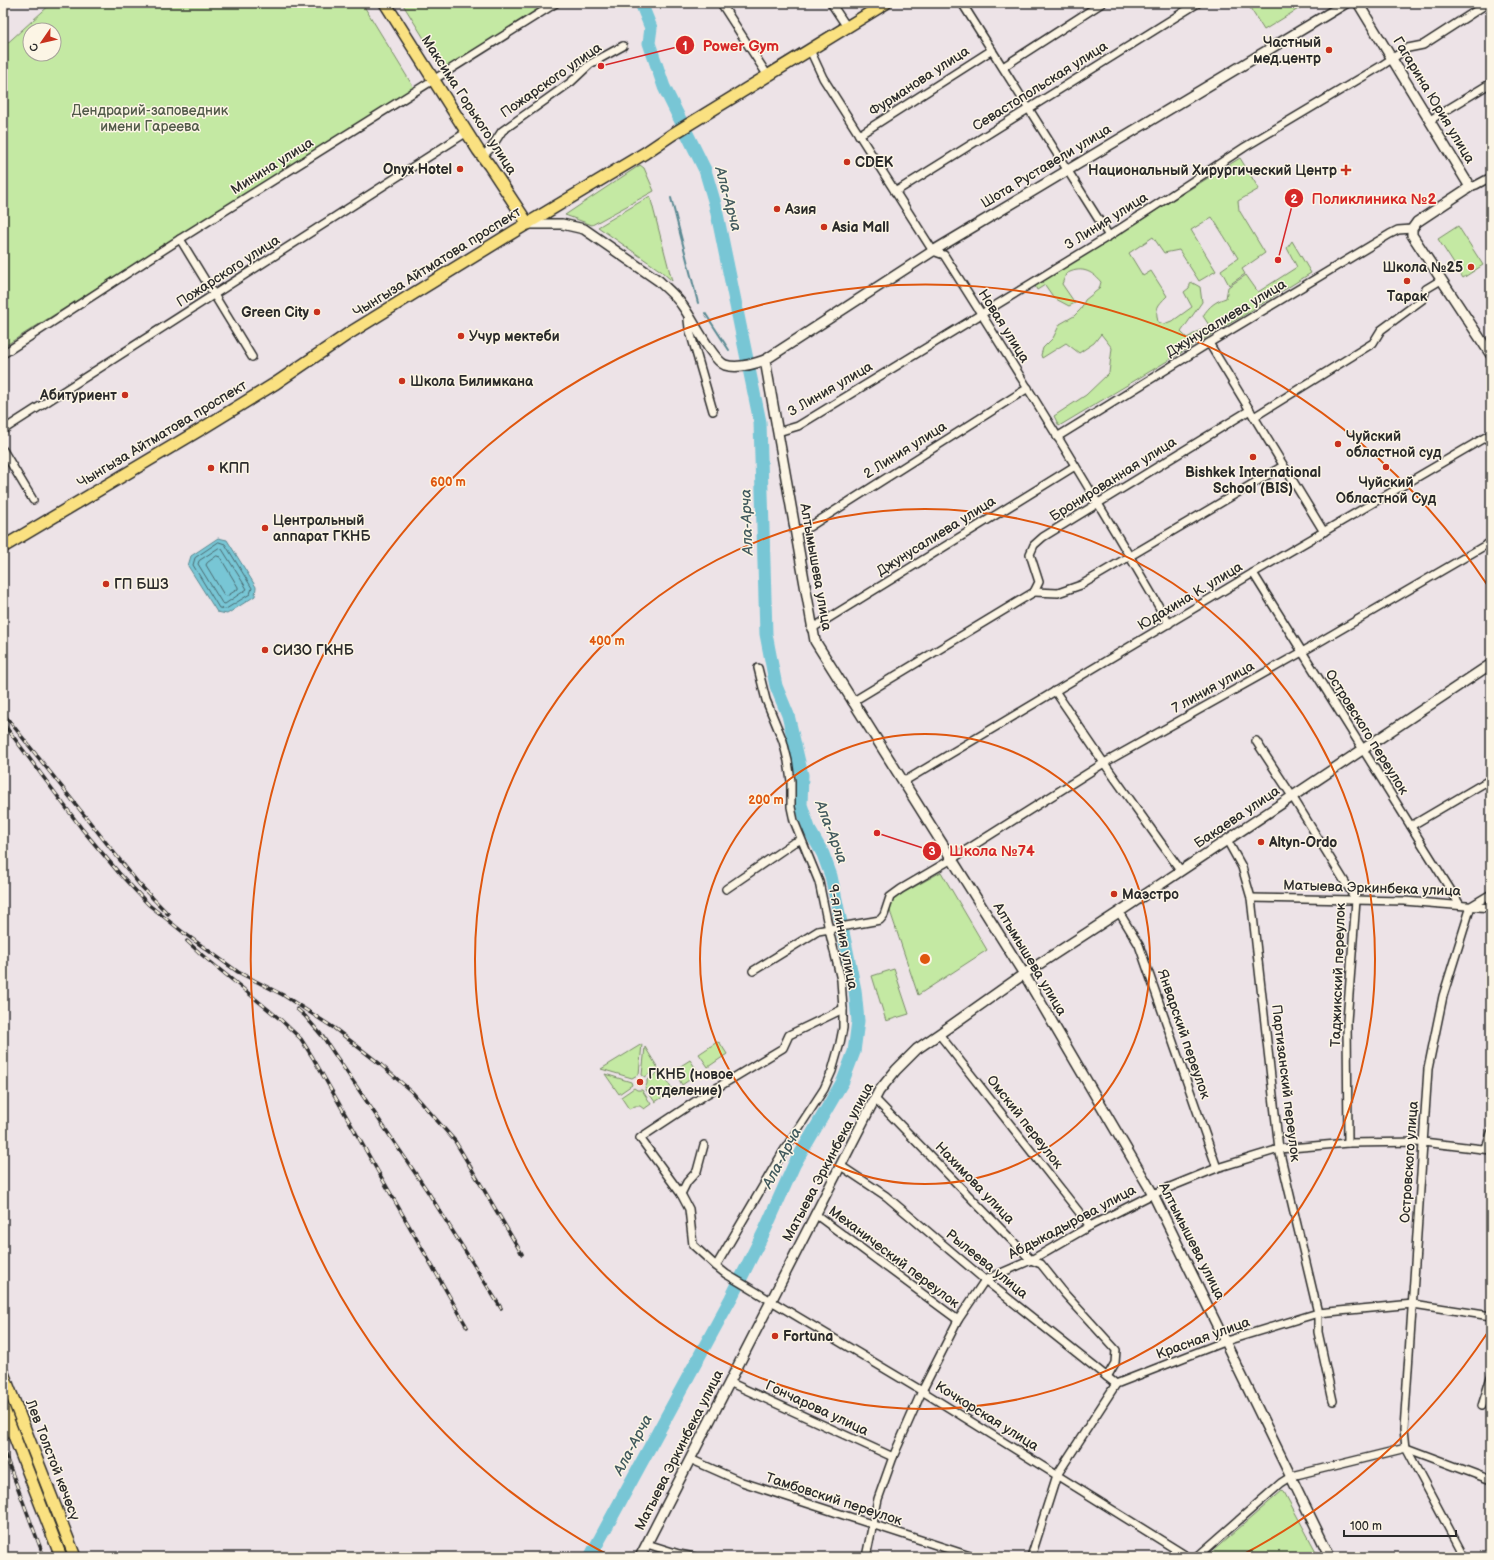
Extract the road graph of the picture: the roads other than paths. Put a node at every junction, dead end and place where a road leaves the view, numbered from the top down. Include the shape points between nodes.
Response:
1 (385, 3) edge
2 (556, 3) edge
3 (721, 3) edge
4 (831, 3) edge
5 (886, 3) edge
6 (962, 3) edge
7 (1102, 3) edge
8 (1198, 3) edge
9 (1346, 3) edge
10 (1358, 3) edge
11 (1488, 3) edge
12 (847, 27) junction
13 (623, 46) dead end
14 (810, 50) junction
15 (992, 50) junction
16 (1392, 58) junction
17 (1003, 67) junction
18 (768, 76) junction
19 (434, 80) junction
20 (1491, 83) edge
21 (1029, 108) junction
22 (1430, 120) junction
23 (467, 132) junction
24 (859, 135) junction
25 (483, 156) junction
26 (1067, 169) junction
27 (1491, 177) edge
28 (1470, 187) junction
29 (895, 192) junction
30 (528, 224) junction
31 (1412, 229) junction
32 (1109, 236) junction
33 (180, 239) junction
34 (933, 251) junction
35 (1441, 280) junction
36 (214, 295) junction
37 (981, 314) junction
38 (689, 316) junction
39 (1209, 343) junction
40 (3, 354) edge
41 (1491, 355) edge
42 (252, 357) dead end
43 (762, 361) junction
44 (1028, 388) junction
45 (1250, 410) junction
46 (713, 411) dead end
47 (1254, 417) junction
48 (3, 430) edge
49 (778, 432) junction
50 (1491, 434) edge
51 (1057, 437) junction
52 (3, 450) edge
53 (1075, 466) junction
54 (1283, 466) junction
55 (33, 500) dead end
56 (1099, 504) junction
57 (795, 530) junction
58 (1324, 532) junction
59 (1491, 542) edge
60 (3, 547) edge
61 (1130, 556) junction
62 (1253, 573) junction
63 (1034, 592) junction
64 (1169, 624) junction
65 (811, 629) junction
66 (1302, 652) junction
67 (1491, 664) edge
68 (758, 668) dead end
69 (1055, 691) junction
70 (852, 702) junction
71 (1256, 741) dead end
72 (1363, 749) junction
73 (1104, 763) junction
74 (1491, 779) edge
75 (903, 782) junction
76 (1292, 796) junction
77 (1411, 826) junction
78 (802, 840) junction
79 (1227, 840) junction
80 (952, 859) junction
81 (1181, 871) junction
82 (726, 889) dead end
83 (1491, 894) edge
84 (1251, 898) junction
85 (1356, 900) junction
86 (1460, 905) junction
87 (1471, 906) junction
88 (1491, 908) edge
89 (1119, 912) junction
90 (830, 930) junction
91 (753, 972) dead end
92 (1024, 974) junction
93 (843, 1009) junction
94 (938, 1034) junction
95 (875, 1099) junction
96 (1491, 1132) edge
97 (1423, 1142) junction
98 (1348, 1143) junction
99 (704, 1145) dead end
100 (1279, 1150) junction
101 (1489, 1150) edge
102 (840, 1166) junction
103 (1217, 1168) junction
104 (681, 1194) junction
105 (1153, 1194) junction
106 (815, 1214) junction
107 (1090, 1226) junction
108 (1032, 1260) junction
109 (716, 1266) junction
110 (986, 1280) junction
111 (771, 1301) junction
112 (1413, 1304) junction
113 (1318, 1313) junction
114 (1491, 1316) edge
115 (958, 1320) junction
116 (1226, 1341) junction
117 (3, 1374) edge
118 (1107, 1377) junction
119 (1491, 1377) edge
120 (729, 1382) junction
121 (1116, 1384) junction
122 (922, 1391) junction
123 (1333, 1401) dead end
124 (1482, 1406) dead end
125 (3, 1407) edge
126 (1406, 1448) junction
127 (893, 1457) junction
128 (690, 1459) junction
129 (1057, 1475) junction
130 (1292, 1476) junction
131 (1491, 1480) edge
132 (874, 1525) junction
133 (646, 1544) junction
134 (61, 1557) edge
135 (75, 1557) edge
136 (640, 1557) edge
137 (694, 1557) edge
138 (866, 1557) edge
139 (973, 1557) edge
140 (1031, 1557) edge
141 (1188, 1557) edge
142 (1197, 1557) edge
143 (1330, 1557) edge
144 (1464, 1557) edge

1 - 19 main road, Максима Горького улица
2 - 19 street, Минина улица
3 - 18 street
4 - 12 street
5 - 12 main road, Чынгыза Айтматова проспект
6 - 15 street
7 - 17 street
8 - 21 street, Севастопольская улица
9 - 26 main road, Шота Руставели улица
10 - 16 main road, Гагарина Юрия улица
11 - 16 street, 3 Линия улица via 1423,45 1408,48
12 - 14 main road, Чынгыза Айтматова проспект
13 - 25 street, Пожарского улица via 590,64 571,82 502,131 492,148
14 - 18 main road, Чынгыза Айтматова проспект
14 - 24 street, Новая улица via 819,72
15 - 17 street
15 - 24 street, Фурманова улица
16 - 22 main road, Гагарина Юрия улица
16 - 32 street, 3 Линия улица via 1245,147
17 - 21 street
18 - 30 main road, Чынгыза Айтматова проспект
19 - 23 main road, Максима Горького улица
19 - 33 street, Минина улица
20 - 22 street
21 - 26 street
21 - 29 street, Севастопольская улица
22 - 28 main road, Гагарина Юрия улица
23 - 25 main road, Максима Горького улица
23 - 36 street, Пожарского улица
24 - 29 street, Новая улица
25 - 30 main road, Максима Горького улица
26 - 32 street
26 - 34 main road, Шота Руставели улица
27 - 28 street
28 - 31 main road via 1417,222
29 - 34 street, Новая улица
30 - 38 main road via 562,224 584,229 659,281 680,302
30 - 60 main road, Чынгыза Айтматова проспект via 348,334 216,420
31 - 35 main road via 1414,240
31 - 39 street, Джунусалиева улица via 1398,230 1390,234
32 - 37 street, 3 Линия улица
33 - 36 street
33 - 40 street, Минина улица
34 - 37 street, Новая улица via 944,254
34 - 43 main road, Шота Руставели улица
35 - 41 main road
35 - 47 street via 1426,289 1422,299 1381,330 1373,343
36 - 42 street
36 - 48 street, Пожарского улица
37 - 44 street, Новая улица
37 - 49 street, 3 Линия улица via 798,426
38 - 43 main road via 718,360 726,365 738,366
38 - 46 street via 689,328
39 - 45 street
39 - 51 street, Джунусалиева улица
43 - 49 main road, Алтымышева улица
44 - 51 street, Новая улица
44 - 57 street, 2 Линия улица via 809,527
45 - 47 street
45 - 56 street, Бронированная улица
47 - 54 street
49 - 57 main road, Алтымышева улица
50 - 58 street, Юдахина К. улица
51 - 53 street, Новая улица
52 - 55 street
53 - 56 street, Новая улица
53 - 65 street, Джунусалиева улица
54 - 58 street
54 - 61 street
56 - 61 street, Новая улица
56 - 63 street, Бронированная улица via 1034,545 1030,554 1039,582
57 - 65 main road, Алтымышева улица
58 - 62 street, Юдахина К. улица
59 - 66 street, 7 линия улица
61 - 63 street via 1081,585 1058,593
61 - 64 street, Новая улица
62 - 64 street, Юдахина К. улица
62 - 66 street, Островского переулок
63 - 70 street
64 - 69 street, Юдахина К. улица
65 - 70 main road, Алтымышева улица via 814,641
66 - 72 street, Островского переулок
66 - 73 street, 7 линия улица
67 - 72 main road, Бакаева улица
68 - 78 street, 9-я линия улица via 766,700 787,756 791,781 791,807
69 - 73 street
69 - 75 street, Юдахина К. улица
70 - 75 main road, Алтымышева улица
71 - 76 street, Таджикский переулок
72 - 76 main road, Бакаева улица
72 - 77 street, Островского переулок
73 - 80 street, 7 линия улица
73 - 81 street
74 - 77 street
75 - 80 main road, Алтымышева улица
76 - 79 main road, Бакаева улица
76 - 85 street, Таджикский переулок
77 - 86 street, Островского переулок
78 - 82 street via 793,842
78 - 90 street, 9-я линия улица via 819,882
79 - 81 main road, Бакаева улица
79 - 84 street, Партизанский переулок via 1242,867
80 - 90 street, 7 линия улица via 893,894 880,920
80 - 92 main road, Алтымышева улица
81 - 89 main road, Матыева Эркинбека улица
83 - 87 street
84 - 85 street, Матыева Эркинбека улица
84 - 100 street, Партизанский переулок
85 - 86 street, Матыева Эркинбека улица
85 - 98 street, Таджикский переулок via 1347,1021
86 - 87 street, Матыева Эркинбека улица
87 - 88 street, Матыева Эркинбека улица
87 - 97 street, Островского улица via 1443,996 1428,1069
89 - 92 main road, Матыева Эркинбека улица
89 - 103 street, Январский переулок via 1139,944
90 - 91 street via 818,931
90 - 93 street, 9-я линия улица via 841,980
92 - 94 main road, Матыева Эркинбека улица
92 - 105 main road, Алтымышева улица
93 - 104 street via 789,1035 783,1048 640,1138
93 - 109 street, 9-я линия улица via 840,1043 824,1089
94 - 95 main road, Матыева Эркинбека улица via 905,1060 887,1080
94 - 107 street, Омский переулок
95 - 102 main road, Матыева Эркинбека улица
95 - 108 street, Нахимова улица
96 - 101 street
97 - 98 street, Абдыкадырова улица
97 - 101 street, Абдыкадырова улица
97 - 112 street, Островского улица
98 - 100 street, Абдыкадырова улица
99 - 104 street via 697,1171
100 - 103 street, Абдыкадырова улица
100 - 113 street, Партизанский переулок
102 - 106 main road, Матыева Эркинбека улица
102 - 110 street, Рылеева улица via 886,1196
103 - 105 street, Абдыкадырова улица
104 - 109 street via 688,1209 693,1245
105 - 107 street, Абдыкадырова улица
105 - 116 main road, Алтымышева улица
106 - 111 main road, Матыева Эркинбека улица
106 - 115 street, Механический переулок
107 - 108 street, Абдыкадырова улица
108 - 110 street, Абдыкадырова улица
108 - 118 street, Нахимова улица via 1041,1264 1116,1350 1115,1363
109 - 111 street
110 - 115 street
110 - 118 street, Рылеева улица
111 - 120 main road, Матыева Эркинбека улица
111 - 122 street, Кочкорская улица
112 - 113 street, Красная улица
112 - 114 street, Красная улица
112 - 126 street, Островского улица via 1404,1430
113 - 116 street, Красная улица
113 - 123 street, Партизанский переулок via 1318,1332
115 - 122 street
116 - 121 street, Красная улица
116 - 130 main road, Алтымышева улица
117 - 135 main road, Лев Толстой көчөсү
118 - 121 street, Рылеева улица
119 - 124 street
120 - 127 street, Гончарова улица
120 - 128 main road, Матыева Эркинбека улица
121 - 129 street
122 - 127 street
122 - 129 street, Кочкорская улица
125 - 134 main road, Лев Толстой көчөсү
126 - 130 street
126 - 131 street
126 - 144 street
127 - 132 street via 878,1499
128 - 132 street, Тамбовский переулок via 742,1482
128 - 133 main road, Матыева Эркинбека улица
129 - 140 street
129 - 141 street, Кочкорская улица
130 - 142 street
130 - 143 main road, Алтымышева улица
132 - 138 street
132 - 139 street, Тамбовский переулок
133 - 136 main road, Матыева Эркинбека улица
133 - 137 street

